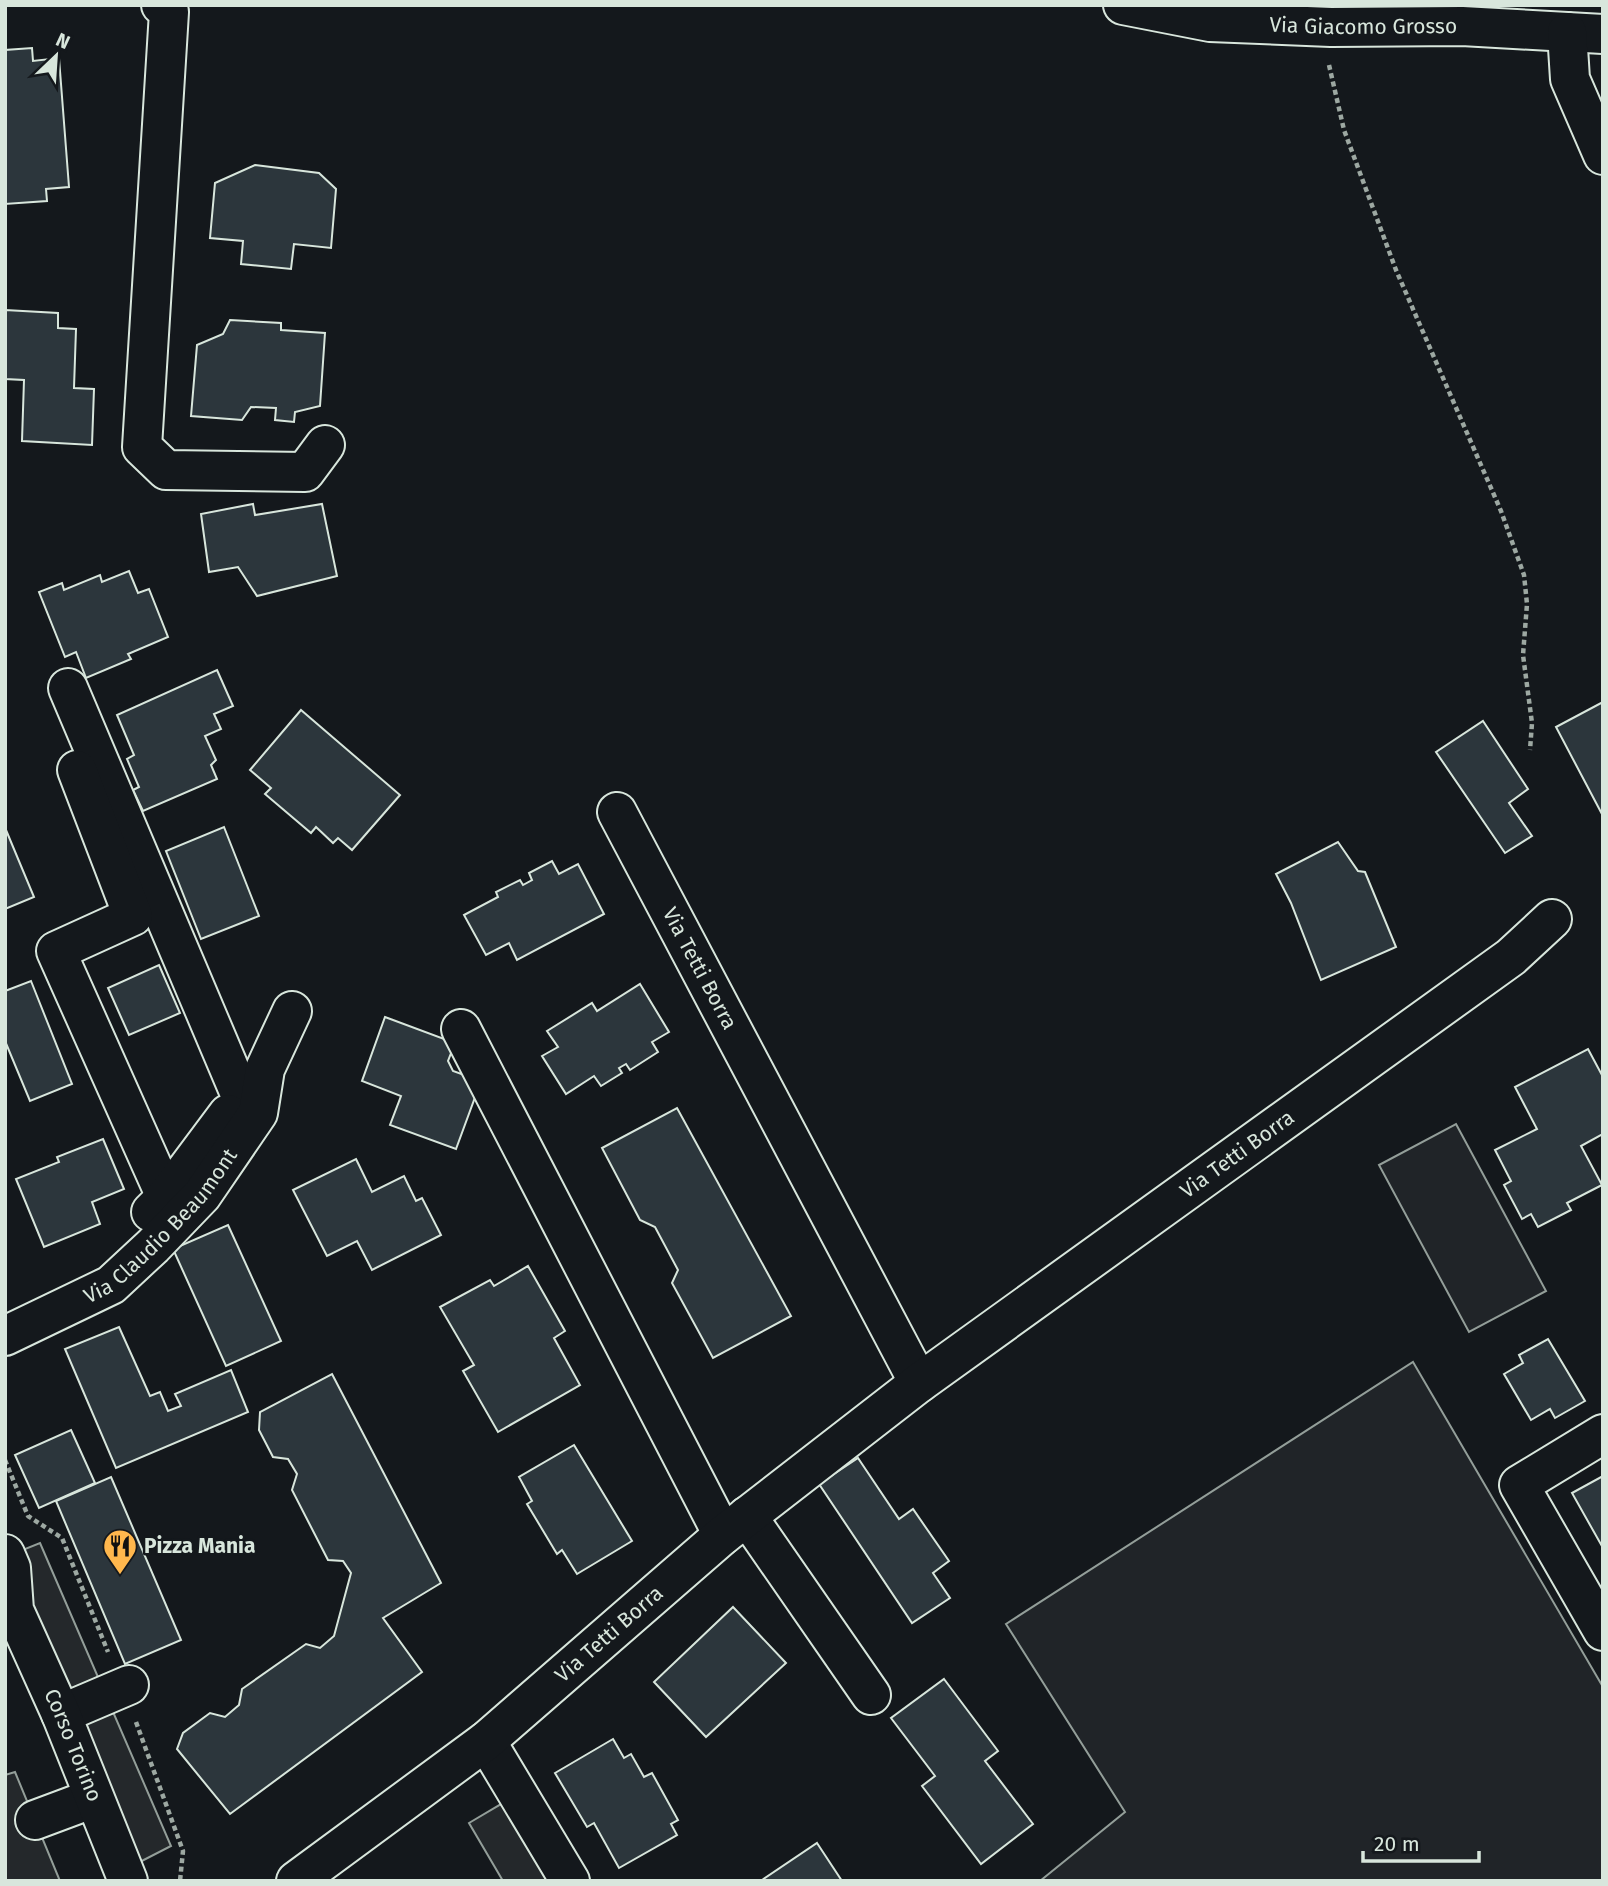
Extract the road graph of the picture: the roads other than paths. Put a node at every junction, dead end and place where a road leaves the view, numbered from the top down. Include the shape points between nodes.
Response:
1 (161, 5) edge
2 (1123, 5) edge
3 (1463, 16) edge
4 (1585, 33) edge
5 (1603, 155) edge
6 (325, 445) dead end
7 (68, 688) dead end
8 (77, 770) dead end
9 (617, 812) dead end
10 (1552, 919) dead end
11 (292, 1011) dead end
12 (461, 1029) dead end
13 (253, 1083) junction
14 (166, 1197) junction
15 (5, 1334) edge
16 (919, 1383) junction
17 (1603, 1434) edge
18 (735, 1525) junction
19 (5, 1554) edge
20 (10, 1606) edge
21 (1603, 1631) edge
22 (129, 1685) dead end
23 (871, 1695) dead end
24 (61, 1714) junction
25 (486, 1741) junction
26 (94, 1798) junction
27 (35, 1820) dead end
28 (128, 1881) edge
29 (296, 1881) edge
30 (570, 1881) edge

1 - 6 street via 169,12 142,447 166,470 305,472
2 - 3 street, Via Giacomo Grosso via 1210,22 1331,27
3 - 4 street, Via Giacomo Grosso
4 - 5 street via 1570,79
7 - 13 street
8 - 14 street via 133,916 56,951
9 - 16 street, Via Tetti Borra
10 - 16 street, Via Tetti Borra via 1511,957
11 - 13 street, Via Claudio Beaumont
12 - 18 street
13 - 14 street, Via Claudio Beaumont
13 - 15 street, Via Claudio Beaumont via 258,1113 202,1195 153,1247 111,1285
14 - 15 street, Via Claudio Beaumont via 108,1255
16 - 18 street, Via Tetti Borra
17 - 21 street via 1519,1485
18 - 23 street
18 - 25 street, Via Tetti Borra
19 - 20 street, Corso Torino via 11,1569
20 - 24 street, Corso Torino
22 - 24 street
24 - 26 street, Corso Torino
25 - 29 street, Via Tetti Borra
25 - 30 street
26 - 27 street
26 - 28 street, Corso Torino

